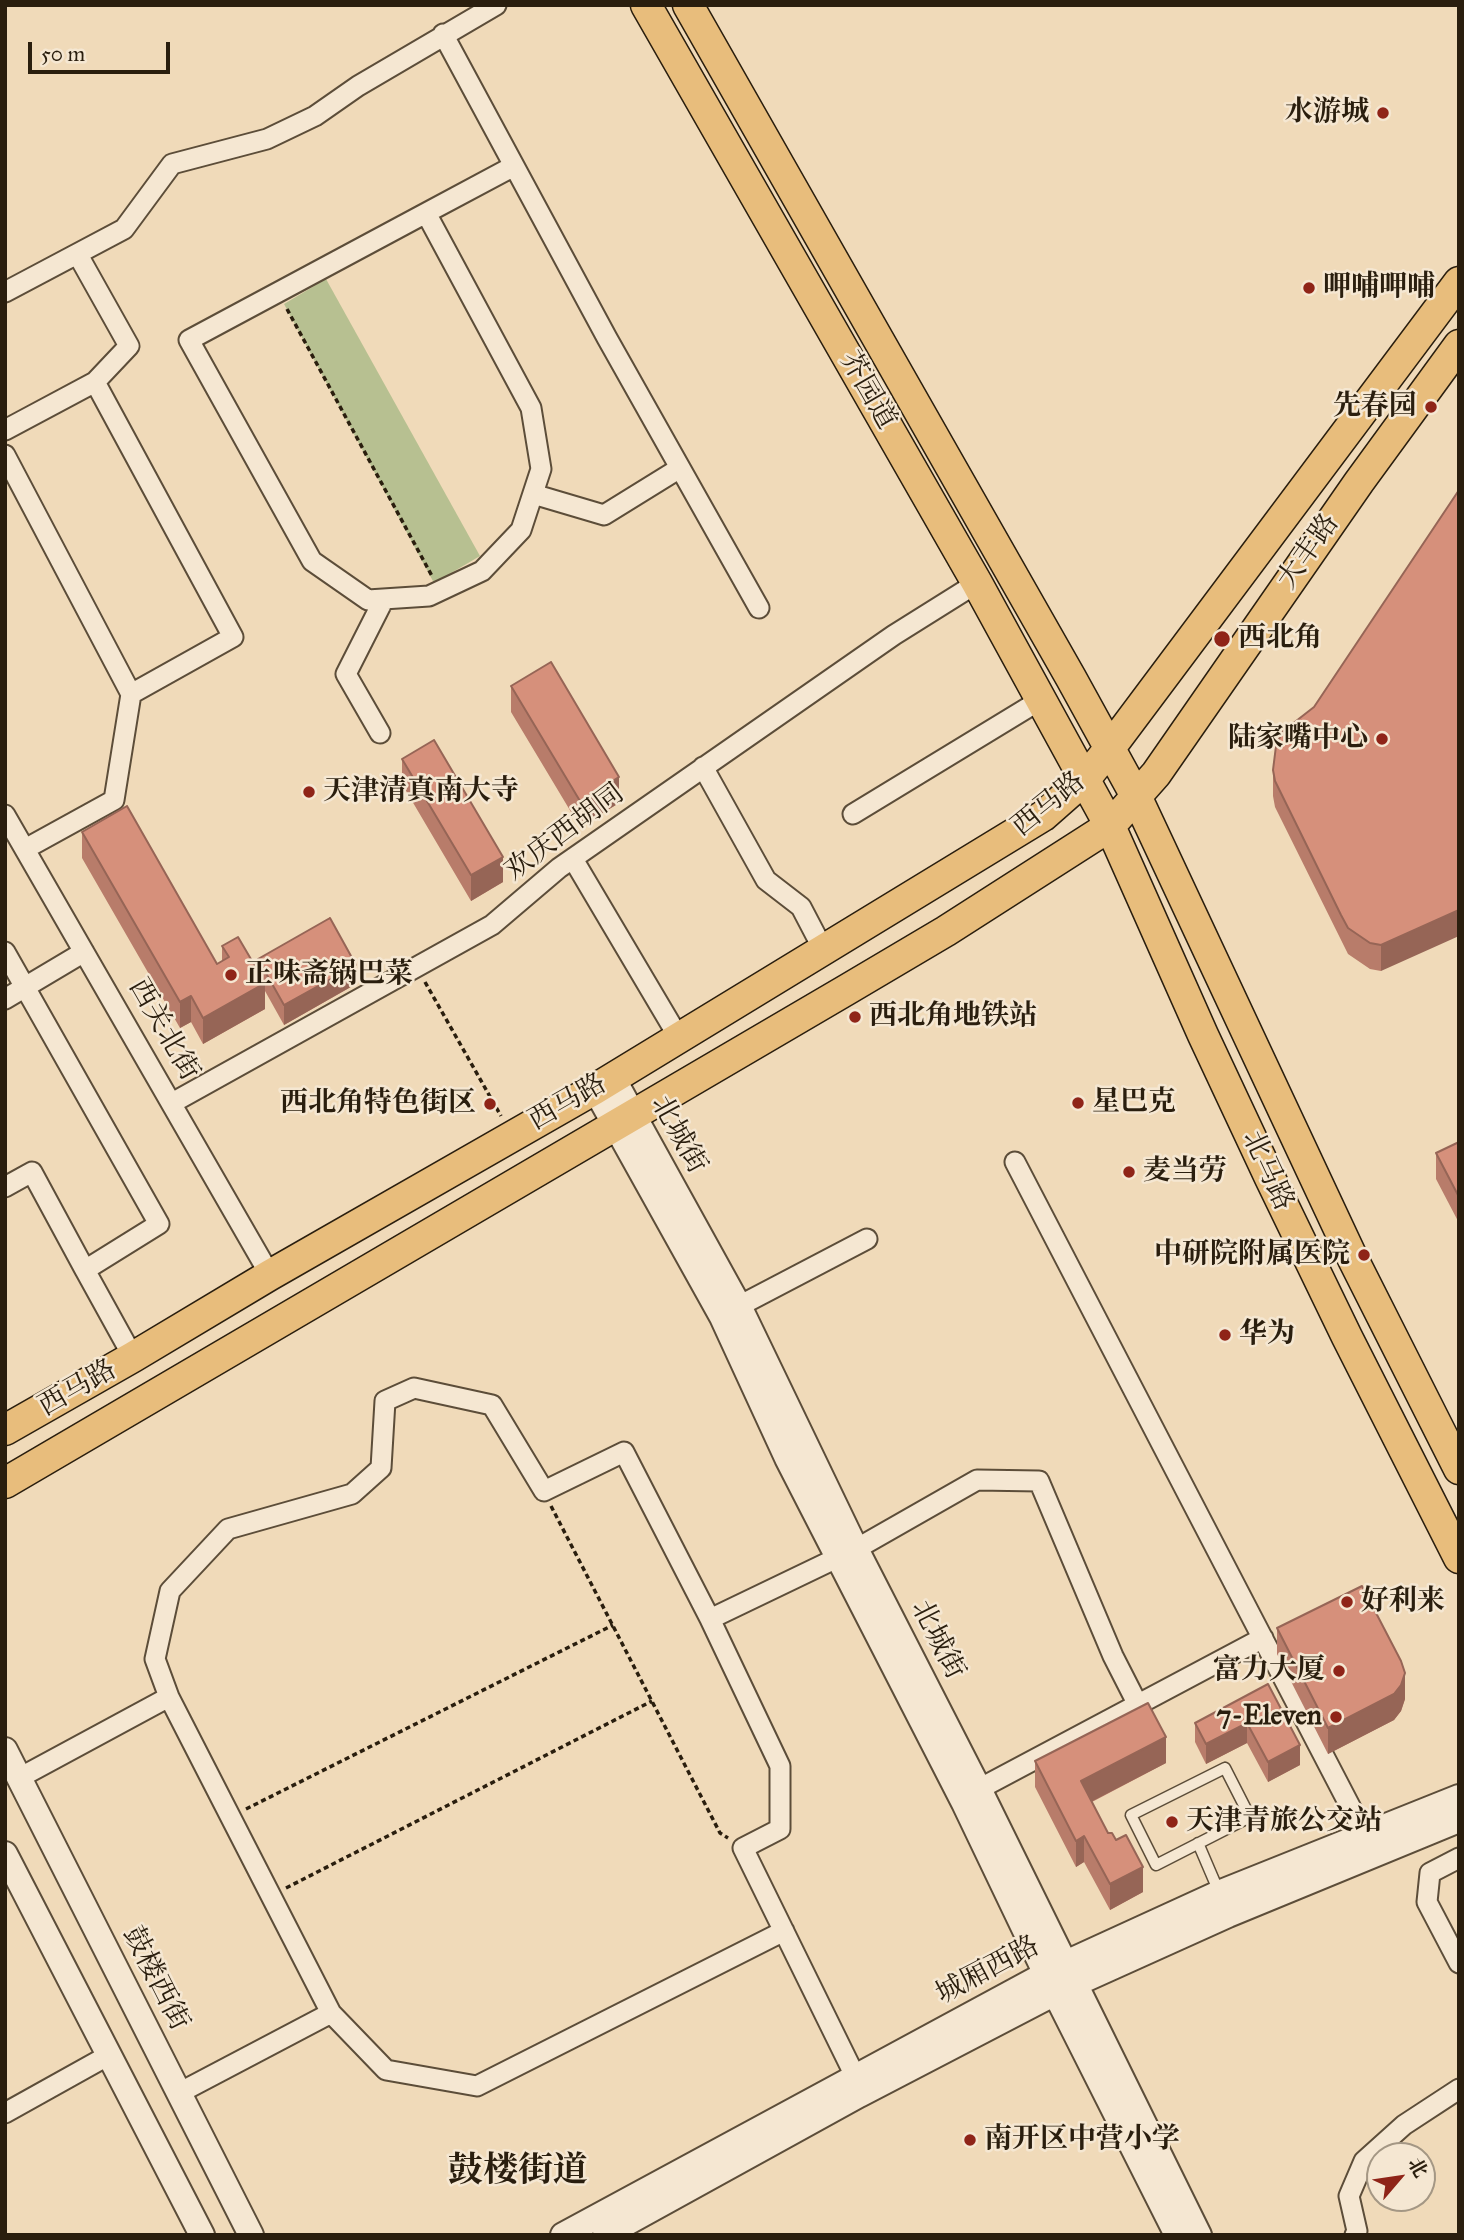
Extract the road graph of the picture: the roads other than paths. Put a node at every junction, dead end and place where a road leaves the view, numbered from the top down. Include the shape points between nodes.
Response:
1 (496, 5) edge
2 (646, 5) edge
3 (688, 5) edge
4 (443, 34) junction
5 (514, 166) junction
6 (426, 213) junction
7 (78, 255) junction
8 (1459, 282) edge
9 (5, 292) edge
10 (1458, 348) edge
11 (95, 382) junction
12 (5, 430) edge
13 (5, 455) edge
14 (680, 468) junction
15 (533, 494) junction
16 (977, 583) junction
17 (384, 599) junction
18 (759, 608) dead end
19 (131, 694) junction
20 (1042, 699) junction
21 (380, 733) dead end
22 (1110, 748) junction
23 (703, 767) junction
24 (1085, 779) junction
25 (1137, 799) junction
26 (853, 814) dead end
27 (5, 815) edge
28 (1110, 826) junction
29 (25, 849) junction
30 (573, 859) junction
31 (84, 951) junction
32 (824, 951) junction
33 (5, 952) edge
34 (25, 987) junction
35 (5, 999) edge
36 (679, 1038) junction
37 (604, 1083) junction
38 (172, 1102) junction
39 (624, 1119) junction
40 (1015, 1163) dead end
41 (5, 1187) edge
42 (867, 1239) dead end
43 (85, 1270) junction
44 (270, 1275) junction
45 (739, 1306) junction
46 (133, 1357) junction
47 (5, 1430) edge
48 (1459, 1469) edge
49 (5, 1483) edge
50 (848, 1553) junction
51 (1459, 1558) edge
52 (710, 1619) junction
53 (1263, 1638) junction
54 (169, 1697) junction
55 (1138, 1705) junction
56 (5, 1750) edge
57 (19, 1778) junction
58 (979, 1788) junction
59 (1459, 1797) edge
60 (1459, 1820) edge
61 (1365, 1835) junction
62 (1198, 1843) junction
63 (5, 1854) edge
64 (1459, 1858) edge
65 (1223, 1904) junction
66 (784, 1930) junction
67 (1459, 1963) edge
68 (1061, 1978) junction
69 (331, 2013) junction
70 (110, 2055) junction
71 (855, 2076) junction
72 (1459, 2089) edge
73 (179, 2093) junction
74 (5, 2113) edge
75 (202, 2235) edge
76 (251, 2235) edge
77 (563, 2235) edge
78 (605, 2235) edge
79 (1177, 2235) edge
80 (1199, 2235) edge
81 (1354, 2235) edge

1 - 4 street
2 - 16 main road, 芥园道
3 - 22 main road, 芥园道
4 - 5 street
4 - 7 street via 315,117 267,139 172,164 124,229
5 - 6 street
5 - 14 street
6 - 15 street via 531,408 541,469
6 - 17 street via 189,340 312,561 368,600
7 - 9 street
7 - 11 street via 129,346
8 - 22 main road, 大丰路
10 - 25 main road, 大丰路
11 - 12 street
11 - 19 street via 233,637
13 - 19 street
14 - 15 street via 604,515
14 - 18 street
15 - 17 street via 521,530 482,571 429,596
16 - 20 main road, 芥园道
16 - 23 street, 欢庆西胡同
17 - 21 street via 346,674
19 - 29 street via 114,800
20 - 24 main road, 芥园道
20 - 26 street
22 - 24 main road, 西马路
22 - 25 main road, 北马路
23 - 30 street, 欢庆西胡同
23 - 32 street via 766,880 801,907
24 - 28 main road, 北马路
24 - 32 main road, 西马路 via 1024,829
25 - 28 main road, 大丰路
25 - 48 main road, 北马路 via 1353,1259
27 - 29 street, 西关北街
28 - 39 main road, 西马路 via 946,931
28 - 51 main road, 北马路 via 1265,1166
29 - 31 street, 西关北街
30 - 36 street
30 - 38 street, 欢庆西胡同 via 492,925
31 - 34 street
31 - 38 street, 西关北街
32 - 36 main road, 西马路
33 - 34 street
34 - 35 street
34 - 43 street via 159,1224
36 - 37 main road, 西马路
37 - 39 street, 北城街
37 - 44 main road, 西马路
38 - 44 street, 西关北街
39 - 45 street, 北城街
39 - 49 main road, 西马路
39 - 50 street, 北城街 via 787,1458
40 - 53 street
41 - 43 street via 32,1172
42 - 45 street
43 - 46 street
44 - 46 main road, 西马路
45 - 50 street, 北城街
46 - 47 main road, 西马路
50 - 52 street
50 - 55 street via 977,1480 1040,1481
50 - 58 street, 北城街
50 - 68 street, 北城街 via 964,1803
52 - 54 street via 624,1452 544,1491 492,1405 414,1388 384,1401 382,1468 352,1494 228,1529 170,1591 155,1659
52 - 66 street via 780,1766 780,1829 743,1848
53 - 55 street
53 - 61 street
54 - 57 street
54 - 69 street
55 - 58 street
56 - 57 street, 鼓楼西街
57 - 73 street, 鼓楼西街
58 - 68 street, 北城街
59 - 61 street, 城厢西路
60 - 65 street, 城厢西路
61 - 65 street, 城厢西路
62 - 62 lane via 1250,1817 1225,1768 1131,1815 1156,1865
62 - 65 lane
63 - 70 street
64 - 67 street via 1430,1873 1427,1902
65 - 68 street, 城厢西路
66 - 69 street via 477,2086 386,2070
66 - 71 street
68 - 71 street, 城厢西路
68 - 78 street, 城厢西路
68 - 79 street, 北城街
68 - 80 street, 北城街
69 - 73 street
70 - 74 street
70 - 75 street
71 - 77 street, 城厢西路
72 - 81 street via 1404,2125 1364,2161 1349,2196
73 - 76 street, 鼓楼西街

